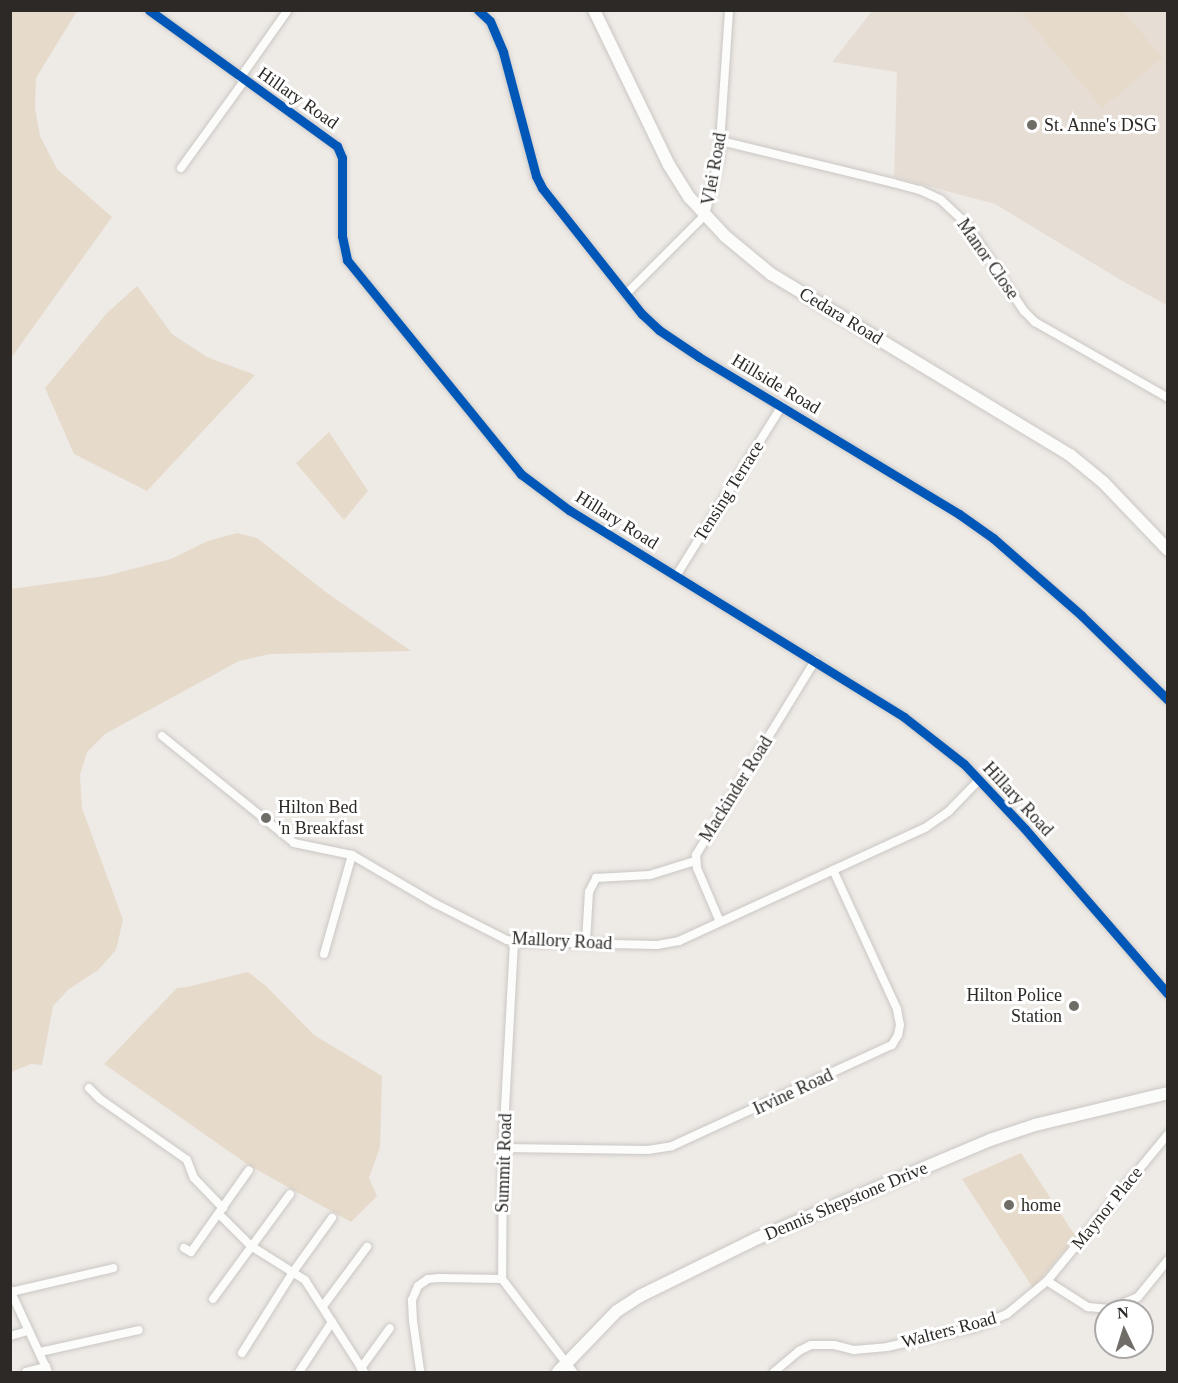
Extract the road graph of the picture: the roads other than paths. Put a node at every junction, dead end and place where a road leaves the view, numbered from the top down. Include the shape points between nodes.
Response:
1 (149, 10) edge
2 (288, 10) edge
3 (478, 10) edge
4 (594, 10) edge
5 (729, 10) edge
6 (242, 79) junction
7 (721, 141) junction
8 (181, 168) dead end
9 (705, 215) junction
10 (626, 294) junction
11 (1167, 398) edge
12 (782, 406) junction
13 (1167, 550) edge
14 (676, 576) junction
15 (815, 661) junction
16 (1167, 700) edge
17 (162, 736) dead end
18 (980, 780) junction
19 (352, 855) junction
20 (696, 861) junction
21 (833, 870) junction
22 (720, 922) junction
23 (514, 942) junction
24 (586, 942) junction
25 (324, 954) dead end
26 (1167, 979) edge
27 (1160, 986) junction
28 (1167, 994) edge
29 (89, 1088) dead end
30 (1167, 1093) edge
31 (1167, 1134) edge
32 (503, 1148) junction
33 (249, 1170) dead end
34 (290, 1194) dead end
35 (221, 1211) junction
36 (332, 1218) dead end
37 (251, 1246) junction
38 (367, 1247) dead end
39 (184, 1248) dead end
40 (1167, 1260) edge
41 (113, 1268) dead end
42 (293, 1272) junction
43 (502, 1279) junction
44 (1047, 1281) junction
45 (11, 1291) edge
46 (213, 1299) dead end
47 (323, 1306) junction
48 (332, 1322) junction
49 (390, 1328) dead end
50 (139, 1330) dead end
51 (28, 1331) junction
52 (10, 1336) edge
53 (40, 1352) junction
54 (242, 1353) dead end
55 (570, 1367) edge
56 (47, 1370) edge
57 (362, 1370) edge
58 (420, 1370) dead end
59 (26, 1372) edge
60 (299, 1372) edge
61 (558, 1372) edge
62 (774, 1372) edge

1 - 6 street, Hillary Road
2 - 6 street
3 - 10 street, Hillside Road via 489,21 503,52 542,188
4 - 9 main road, Cedara Road via 669,165
5 - 7 street, Vlei Road
6 - 8 street
6 - 14 street, Hillary Road via 337,146 342,158 342,236 347,260 493,442 521,474 548,496
7 - 9 street, Vlei Road
7 - 11 street, Manor Close via 893,183 941,200 965,222 1024,311 1035,321
9 - 10 street, Vlei Road
9 - 13 main road, Cedara Road via 771,274 1070,455 1118,496
10 - 12 street, Hillside Road via 659,330 677,343
12 - 14 street, Tensing Terrace
12 - 16 street, Hillside Road via 993,538 1074,609
14 - 15 street, Hillary Road
15 - 18 street, Hillary Road via 904,717
15 - 20 street, Mackinder Road via 705,838
17 - 19 street, Mallory Road via 288,839 305,847
18 - 21 street, Mallory Road via 937,821
18 - 27 street, Hillary Road
19 - 23 street, Mallory Road via 436,904
19 - 25 street
20 - 22 street, Mackinder Road
20 - 24 street via 650,875 596,878 589,892
21 - 22 street, Mallory Road
21 - 32 street, Irvine Road via 897,1009 900,1025 892,1045 672,1146 648,1150
22 - 24 street, Mallory Road via 679,941 657,945
23 - 24 street, Mallory Road
23 - 32 street, Summit Road
26 - 27 street
27 - 28 street, Hillary Road
29 - 35 street via 187,1160 194,1178
30 - 55 main road, Dennis Shepstone Drive via 990,1140 758,1238 617,1311
31 - 44 street, Maynor Place
32 - 43 street, Summit Road
33 - 35 street
34 - 37 street
35 - 37 street
35 - 39 street via 191,1252
36 - 42 street
37 - 42 street
37 - 46 street
38 - 47 street
40 - 44 street via 1138,1297 1110,1309 1088,1307
41 - 45 street
42 - 47 street via 305,1280
42 - 54 street
43 - 55 street
43 - 58 street via 439,1278 418,1286 412,1300
44 - 62 street, Walters Road via 1020,1305 994,1320 868,1350 811,1345
45 - 51 street
47 - 48 street
48 - 57 street
48 - 60 street
49 - 57 street
50 - 53 street
51 - 52 street
51 - 53 street
53 - 56 street
55 - 61 main road, Dennis Shepstone Drive
56 - 59 street

